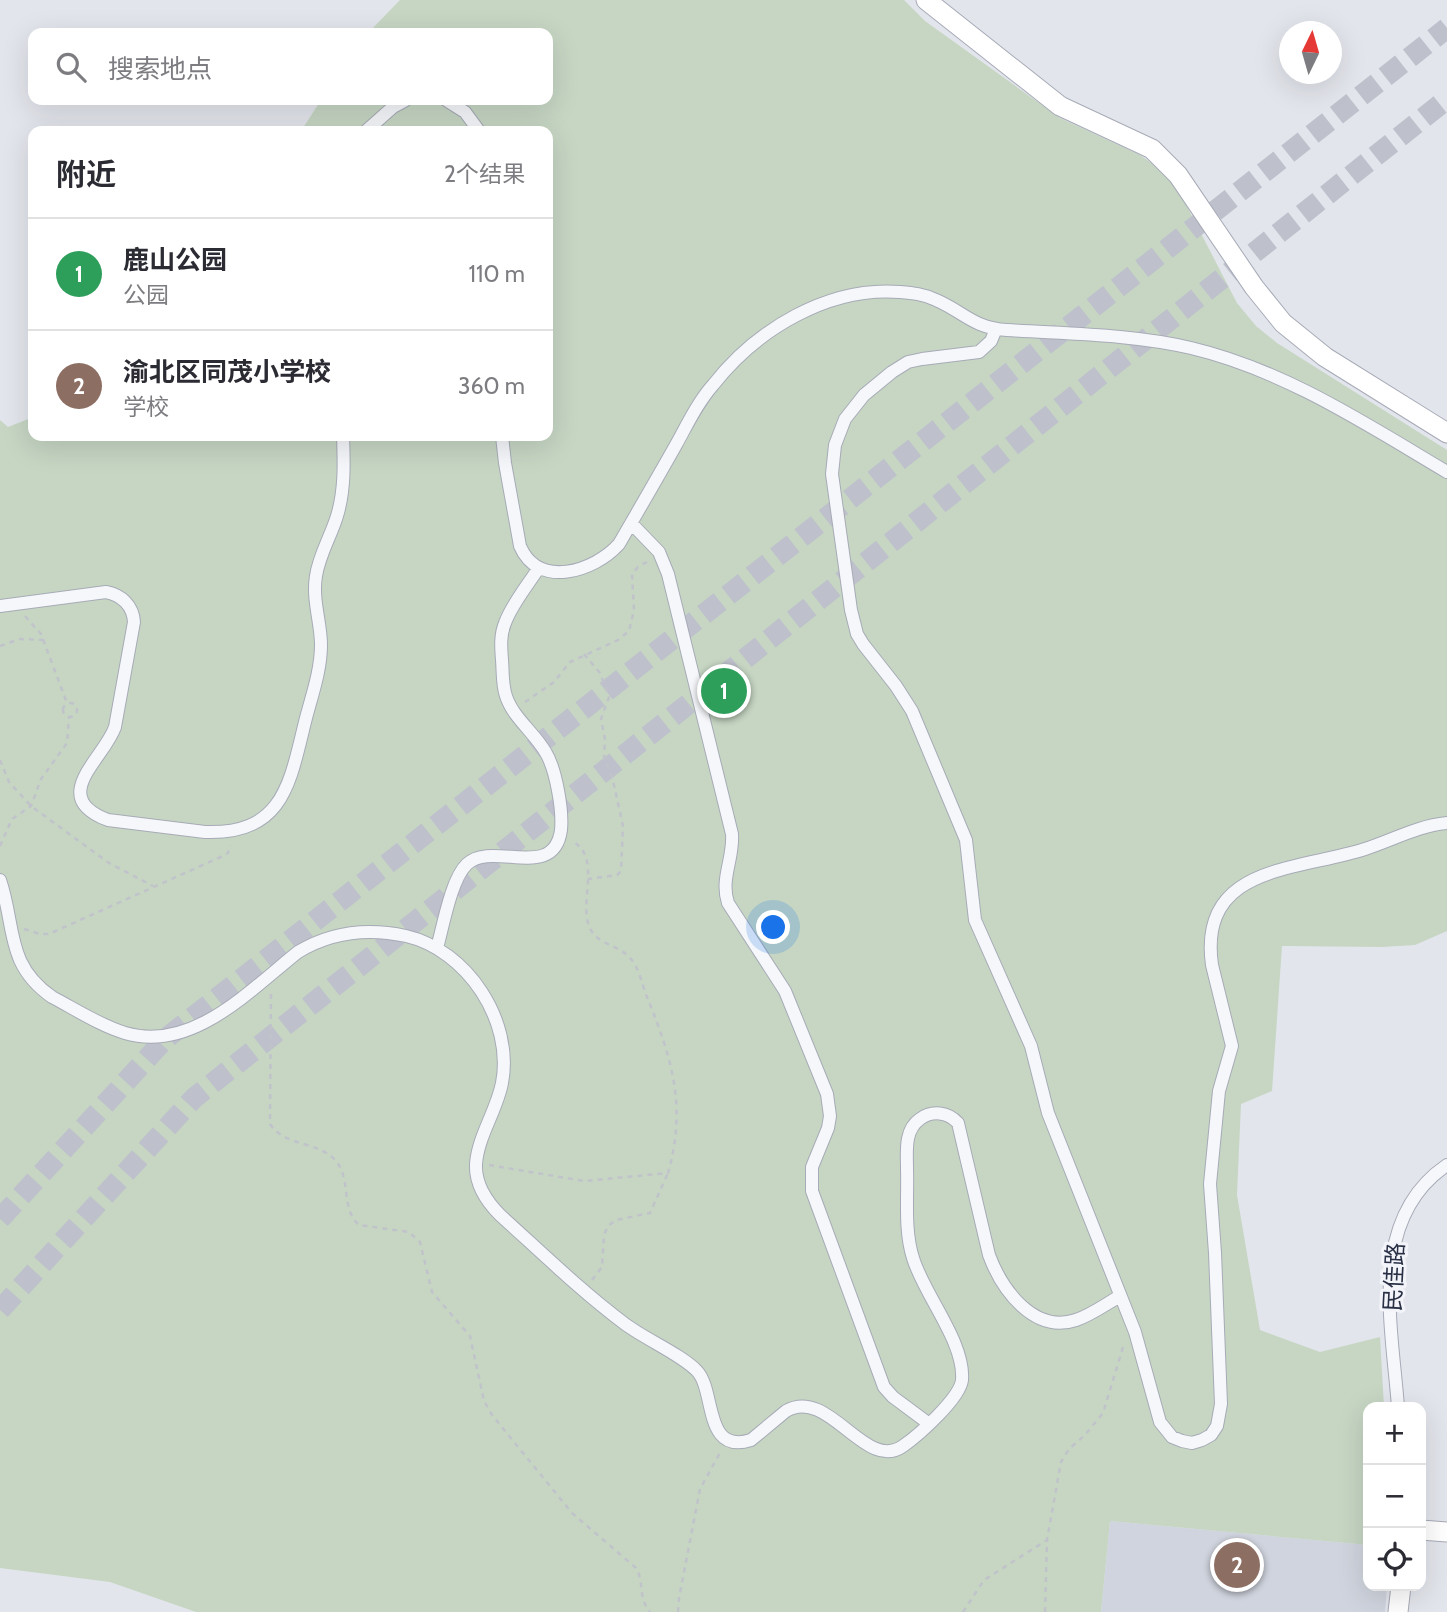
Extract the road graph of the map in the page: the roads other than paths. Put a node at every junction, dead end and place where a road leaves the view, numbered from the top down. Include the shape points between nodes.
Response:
1 (926, 0) edge
2 (397, 105) edge
3 (454, 105) edge
4 (372, 126) edge
5 (475, 126) edge
6 (996, 329) junction
7 (1447, 433) edge
8 (343, 441) edge
9 (503, 441) edge
10 (1447, 472) edge
11 (631, 523) junction
12 (538, 569) junction
13 (6, 606) edge
14 (1447, 823) edge
15 (0, 880) edge
16 (437, 948) junction
17 (1447, 1165) edge
18 (1120, 1296) junction
19 (1398, 1402) edge
20 (928, 1423) junction
21 (1426, 1530) edge
22 (1447, 1532) edge
23 (1400, 1591) edge
24 (1398, 1612) edge

1 - 7 street via 1060,106 1152,149 1178,175 1283,323 1325,356
2 - 4 street
3 - 5 street
6 - 10 street via 1132,338 1193,348 1327,401
6 - 11 street via 968,320 937,300 896,291 845,296 794,316 757,342 711,386
6 - 18 street via 979,352 908,362 864,395 839,432 832,459 832,487 857,634 912,711 966,840 975,920 1031,1046 1048,1113
8 - 13 street via 340,505 314,590 320,656 290,779 269,813 248,827 205,832 108,820 89,809 81,782 115,727 134,622 131,609 121,597 106,592
9 - 12 street via 520,546
11 - 12 street via 619,544 599,562 562,571
11 - 20 street via 661,555 671,587 732,834 724,886 728,903 792,1005 830,1105 828,1128 812,1167 812,1191 884,1387
12 - 16 street via 501,635 504,689 550,762 561,818 557,844 538,857 486,856 469,862 458,877
14 - 18 street via 1260,877 1236,889 1213,922 1210,952 1232,1046 1219,1091 1210,1184 1221,1392 1211,1435 1192,1443 1164,1430
15 - 16 street via 13,945 40,990 128,1034 165,1035 203,1024 324,939 392,933
16 - 20 street via 476,984 501,1040 502,1082 476,1163 479,1184 490,1205 623,1323 695,1368 704,1381 716,1428 728,1439 744,1442 800,1405 814,1407 873,1448 889,1451 902,1448
17 - 19 street, 民佳路 via 1418,1191 1401,1219 1391,1255
18 - 20 street via 1065,1322 1046,1321 1025,1310 989,1255 958,1123 946,1114 920,1119 911,1130 907,1148 910,1246 962,1371 956,1395
21 - 22 street
23 - 24 street

